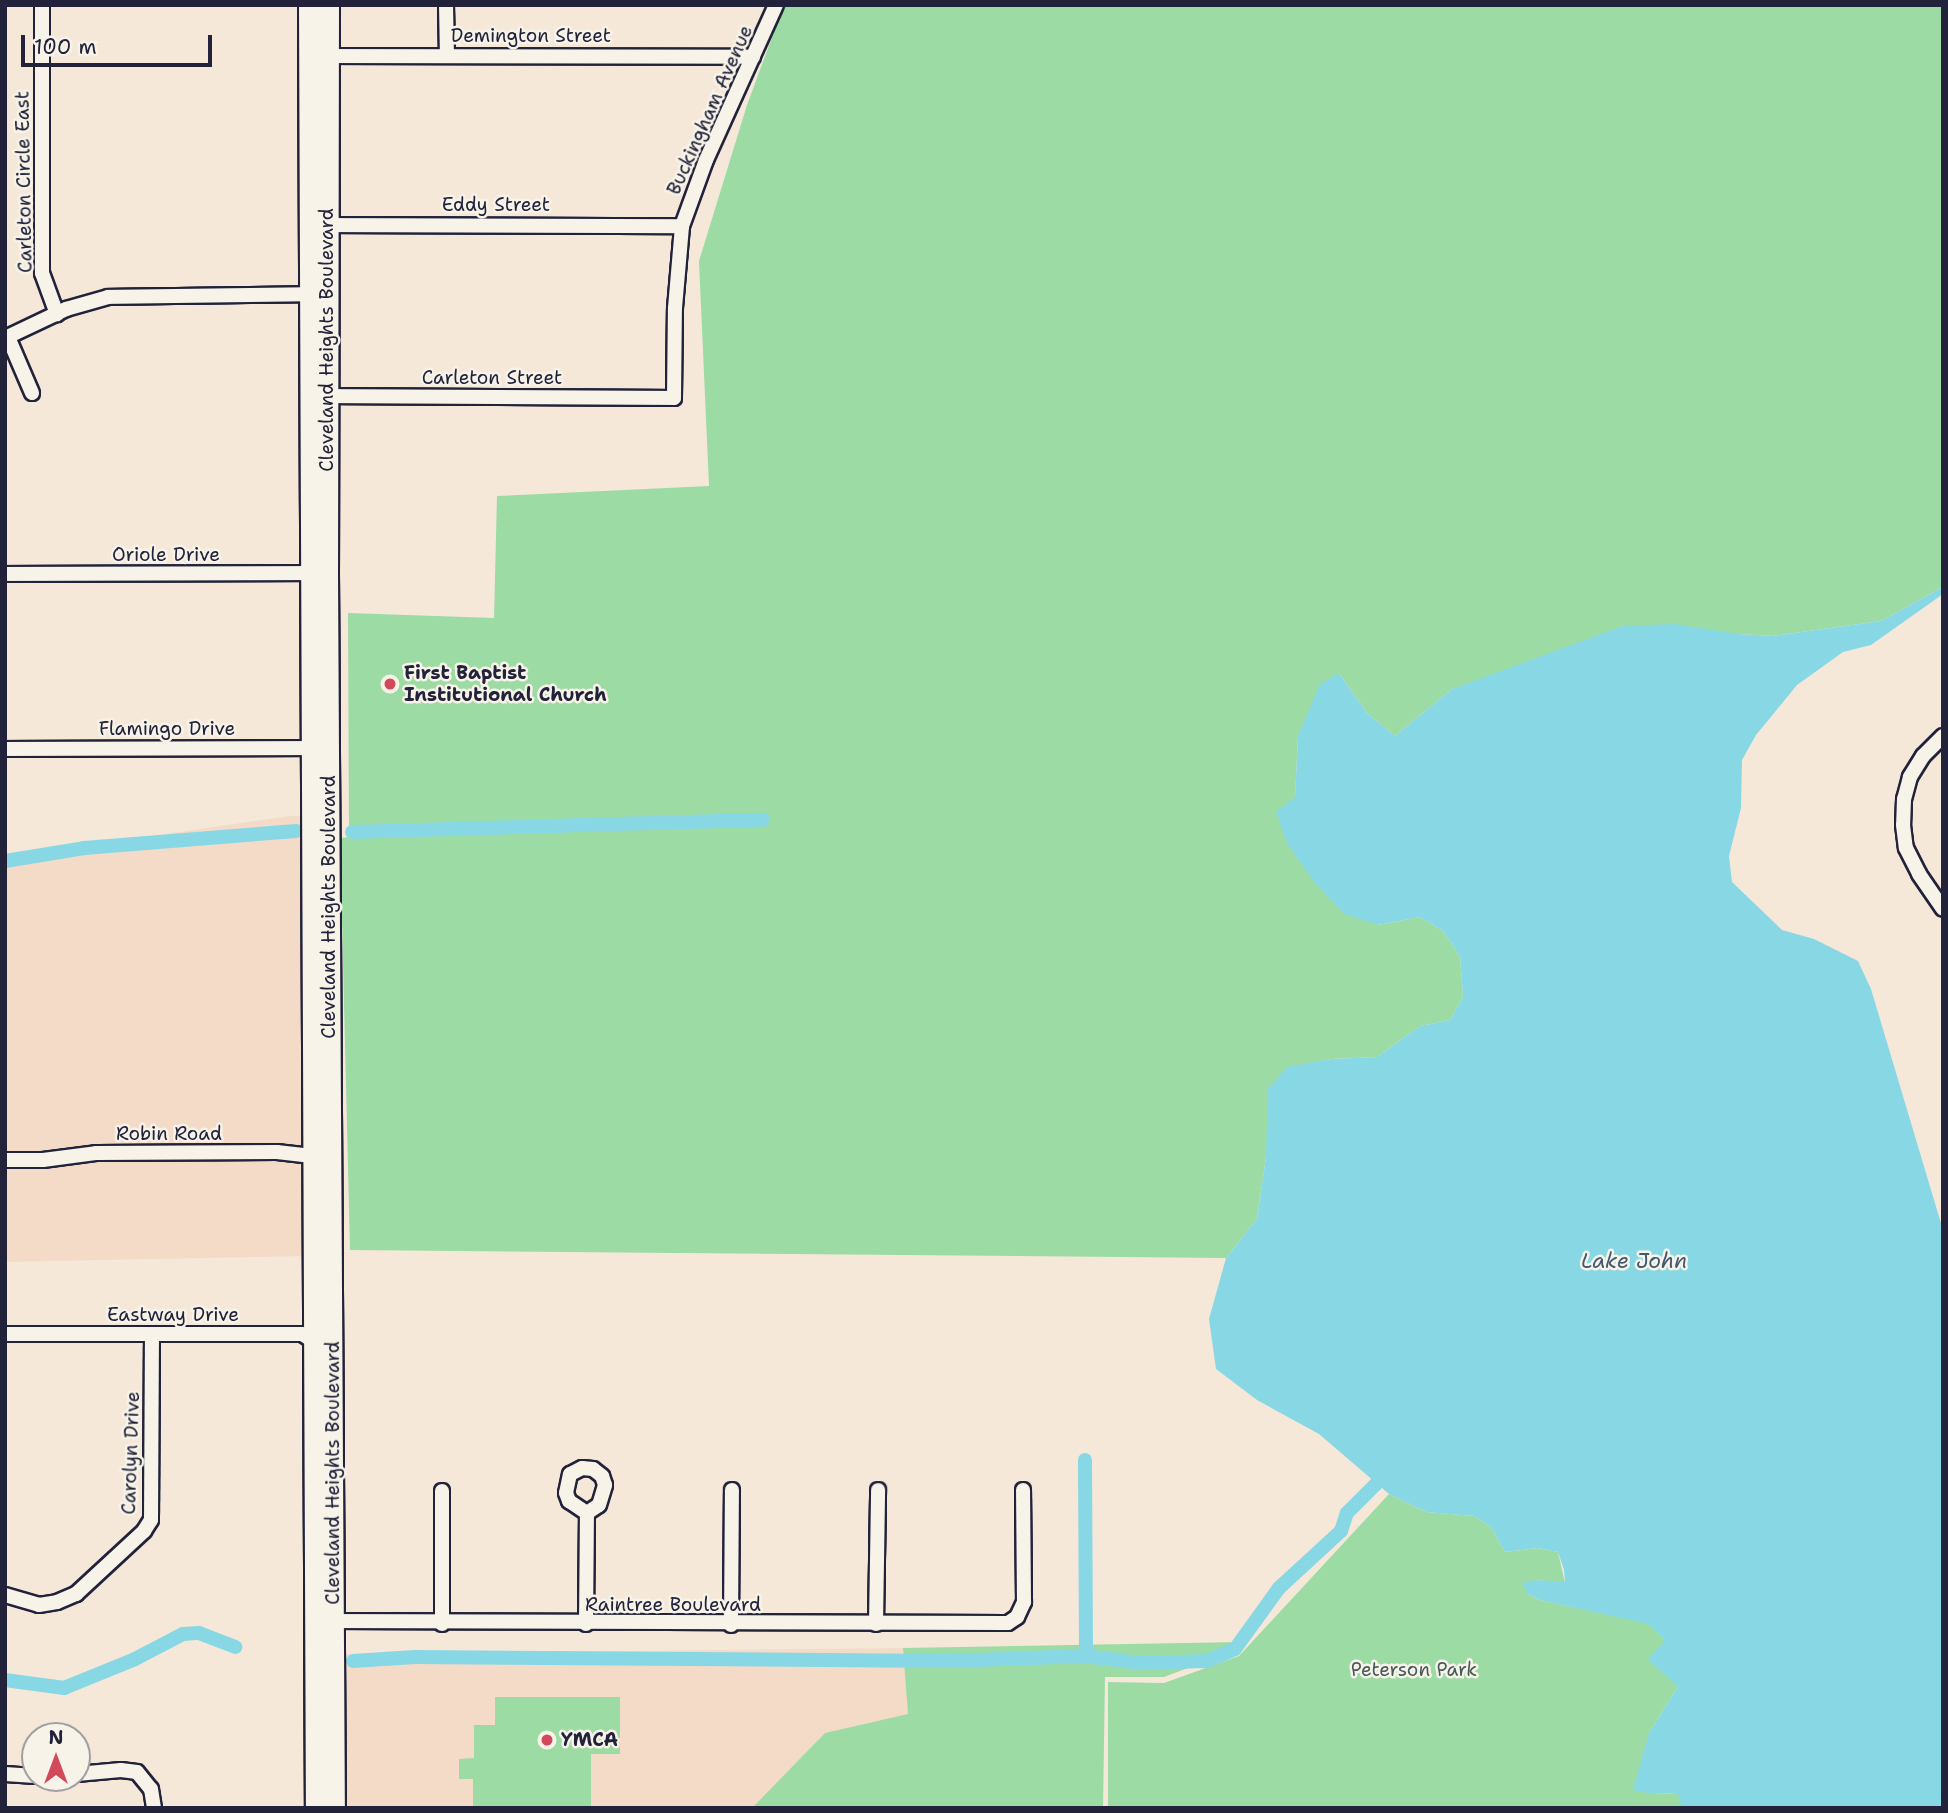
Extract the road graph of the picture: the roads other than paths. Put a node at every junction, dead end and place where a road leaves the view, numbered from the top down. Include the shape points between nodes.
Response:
1 (42, 5) edge
2 (309, 5) edge
3 (328, 5) edge
4 (446, 5) edge
5 (776, 5) edge
6 (447, 55) junction
7 (319, 56) junction
8 (753, 57) junction
9 (318, 225) junction
10 (682, 226) junction
11 (318, 294) junction
12 (57, 314) junction
13 (7, 337) edge
14 (32, 393) dead end
15 (318, 396) junction
16 (674, 398) joint
17 (318, 573) junction
18 (5, 574) edge
19 (1943, 736) edge
20 (320, 748) junction
21 (5, 749) edge
22 (1943, 909) edge
23 (323, 1157) junction
24 (5, 1160) edge
25 (5, 1334) edge
26 (152, 1334) junction
27 (316, 1342) junction
28 (333, 1355) junction
29 (732, 1490) dead end
30 (878, 1490) dead end
31 (1023, 1490) dead end
32 (442, 1491) dead end
33 (587, 1513) dead end
34 (5, 1595) edge
35 (324, 1621) junction
36 (442, 1624) junction
37 (586, 1624) junction
38 (876, 1624) junction
39 (731, 1625) junction
40 (91, 1773) edge
41 (154, 1808) edge
42 (316, 1808) edge
43 (334, 1808) edge

1 - 12 street, Carleton Circle East via 42,273
2 - 7 street, Cleveland Heights Boulevard
3 - 7 street, Cleveland Heights Boulevard
4 - 6 street
5 - 8 street, Buckingham Avenue
6 - 7 street, Demington Street
6 - 8 street, Demington Street
7 - 9 street, Cleveland Heights Boulevard
8 - 10 street, Buckingham Avenue
9 - 10 street, Eddy Street
9 - 11 street, Cleveland Heights Boulevard
10 - 16 street, Buckingham Avenue
11 - 12 street via 108,297
11 - 15 street, Cleveland Heights Boulevard
12 - 13 street
13 - 14 street
15 - 16 street, Carleton Street
15 - 17 street, Cleveland Heights Boulevard
17 - 18 street, Oriole Drive
17 - 20 street, Cleveland Heights Boulevard
19 - 22 street via 1910,777 1903,825 1910,856
20 - 21 street, Flamingo Drive
20 - 23 street, Cleveland Heights Boulevard
23 - 24 street, Robin Road via 96,1153
23 - 27 street, Cleveland Heights Boulevard
23 - 28 street, Cleveland Heights Boulevard
25 - 26 street, Eastway Drive
26 - 27 street, Eastway Drive via 302,1334
26 - 34 street, Carolyn Drive via 151,1520 76,1594 38,1605
27 - 28 street, Eastway Drive
27 - 35 street, Cleveland Heights Boulevard
28 - 35 street, Cleveland Heights Boulevard
29 - 39 street
30 - 38 street
31 - 38 street, Raintree Boulevard via 1024,1606 1017,1617 1007,1623
32 - 36 street
33 - 37 street
35 - 36 street, Raintree Boulevard
35 - 42 street, Cleveland Heights Boulevard
35 - 43 street, Cleveland Heights Boulevard
36 - 37 street, Raintree Boulevard
37 - 39 street, Raintree Boulevard
38 - 39 street, Raintree Boulevard
40 - 41 street via 138,1772 151,1788

